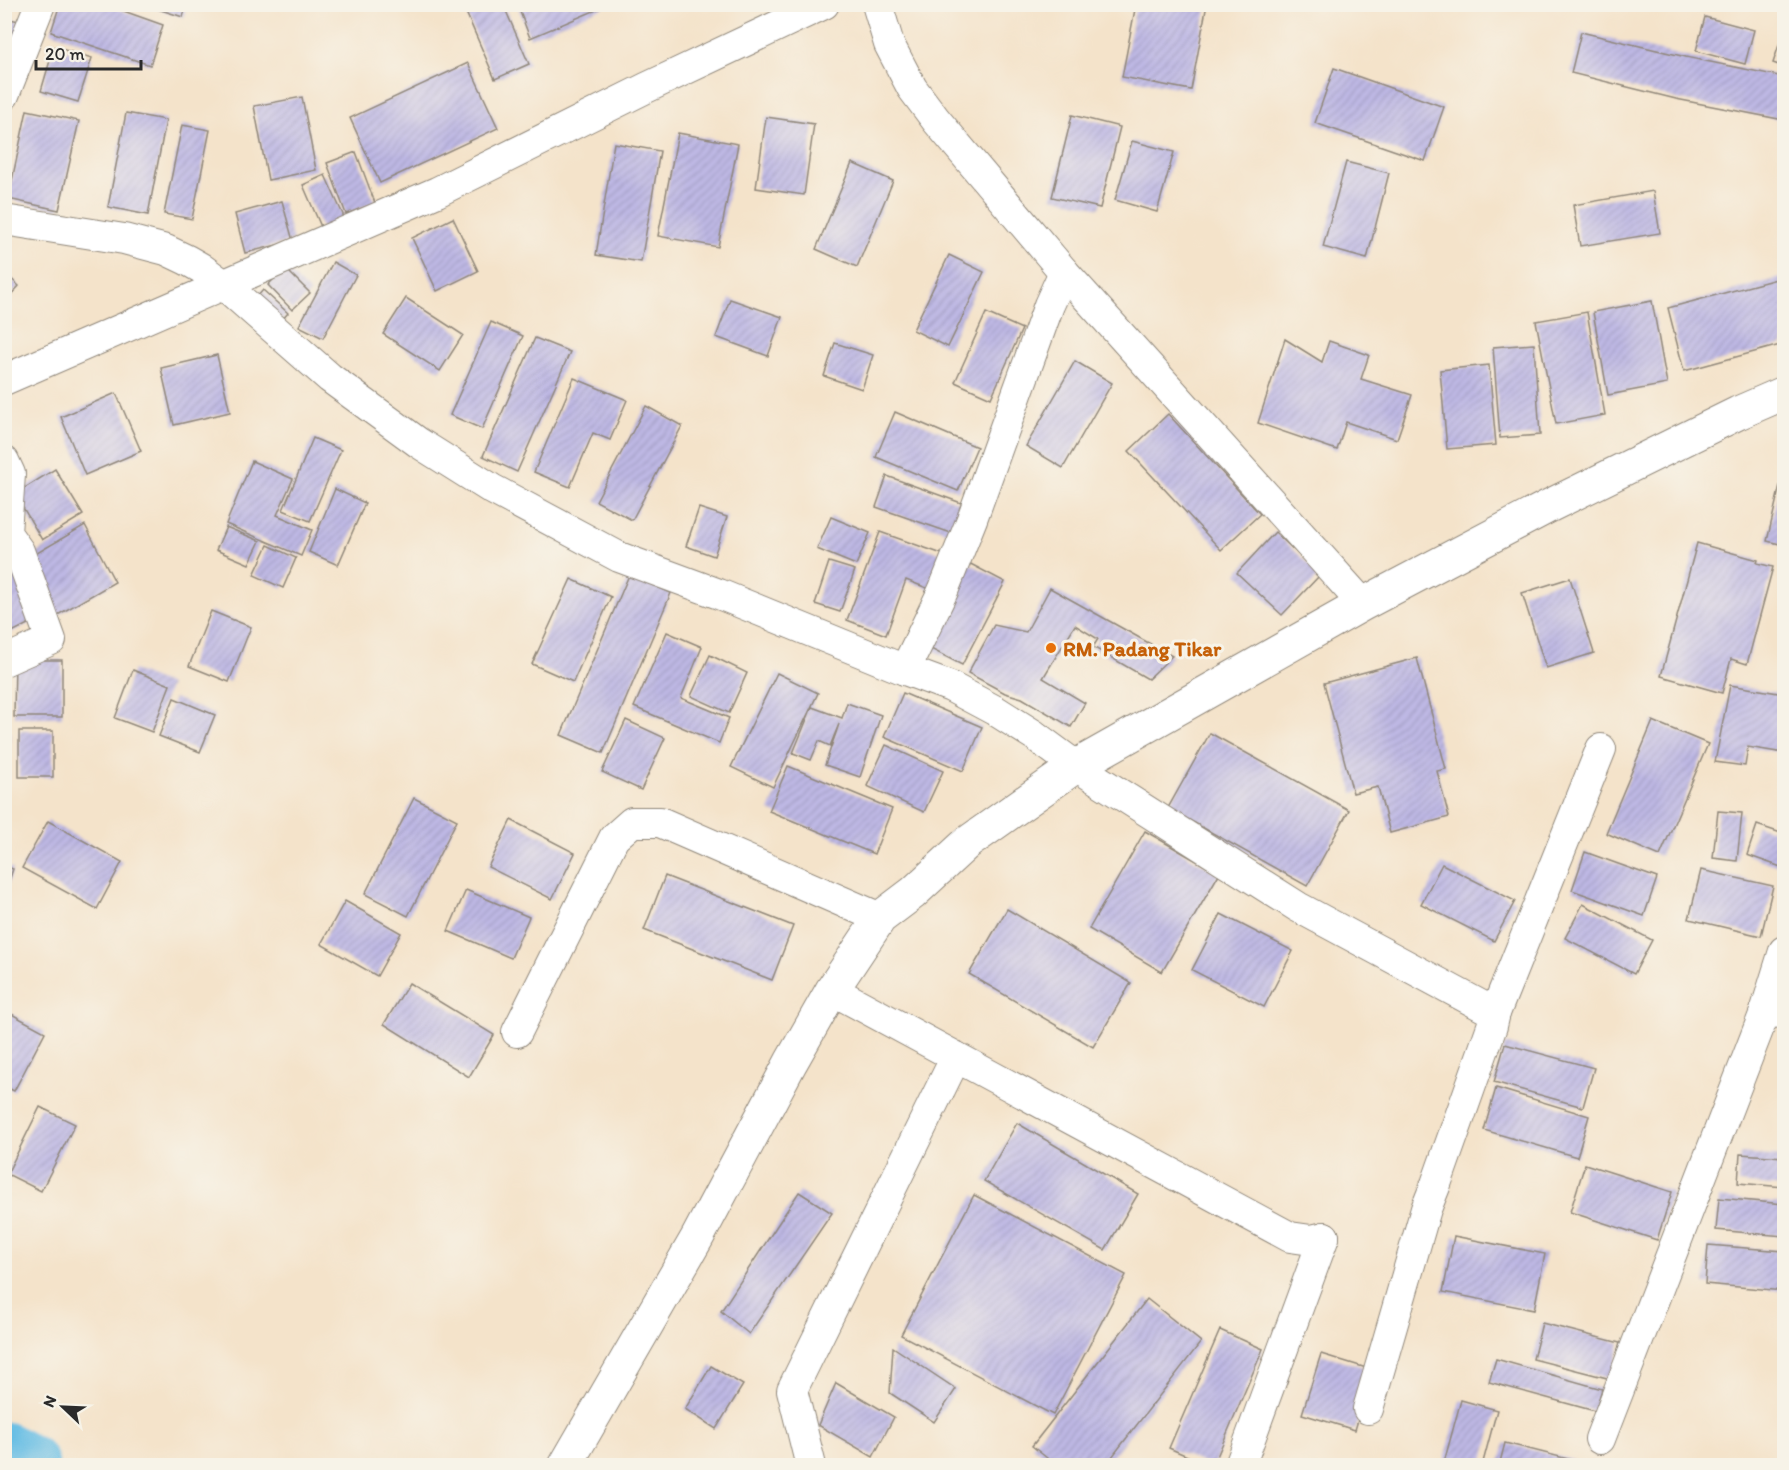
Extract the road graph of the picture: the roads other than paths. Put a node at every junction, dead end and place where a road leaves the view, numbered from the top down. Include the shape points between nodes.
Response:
1 (40, 4) edge
2 (824, 4) edge
3 (878, 4) edge
4 (4, 94) edge
5 (4, 220) edge
6 (1064, 272) junction
7 (224, 285) junction
8 (4, 380) edge
9 (1785, 393) edge
10 (4, 461) edge
11 (1363, 604) junction
12 (4, 662) edge
13 (905, 670) junction
14 (1601, 749) dead end
15 (1076, 766) junction
16 (880, 918) junction
17 (1785, 951) edge
18 (832, 990) junction
19 (1775, 1012) edge
20 (1495, 1013) junction
21 (517, 1032) dead end
22 (956, 1057) junction
23 (1368, 1409) dead end
24 (1600, 1439) dead end
25 (568, 1460) edge
26 (811, 1466) edge
27 (1240, 1466) edge

1 - 4 street
2 - 7 street via 437,192
3 - 6 street via 890,44 912,88
5 - 7 street via 124,239 166,250
6 - 11 street
6 - 13 street via 956,560
7 - 8 street
7 - 13 street via 330,378 419,443 492,489 619,557
9 - 11 main road via 1549,507
10 - 12 street via 10,474 6,533 18,551 51,640
11 - 15 main road
13 - 15 street via 951,687 996,711
14 - 20 street
15 - 16 main road via 968,843
15 - 20 street via 1298,907
16 - 18 main road
16 - 21 street via 660,822 632,822 614,838
17 - 19 street
18 - 22 street
18 - 25 main road via 697,1238
19 - 24 street
20 - 23 street via 1426,1209
22 - 26 street via 792,1390
22 - 27 street via 1290,1237 1324,1237

